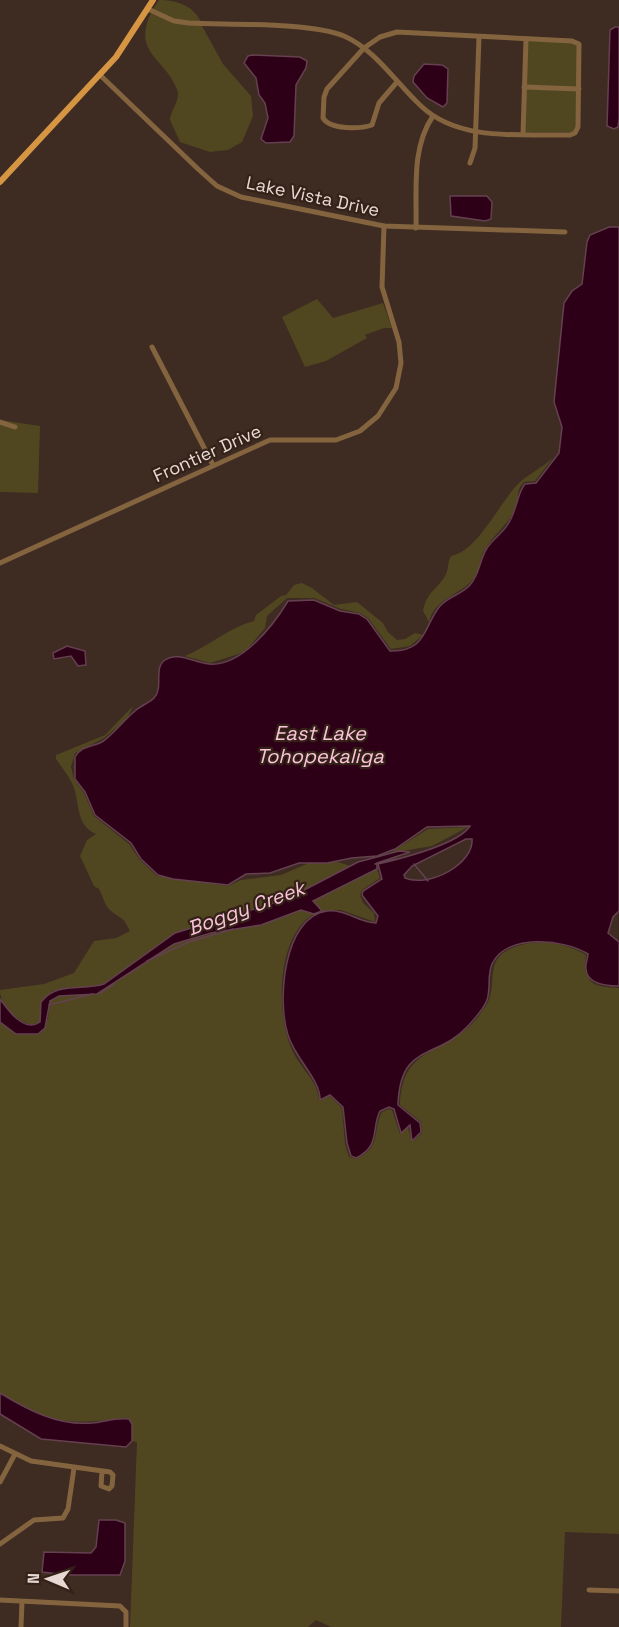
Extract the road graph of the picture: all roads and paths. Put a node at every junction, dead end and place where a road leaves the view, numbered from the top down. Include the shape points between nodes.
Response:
1 (153, 0) edge
2 (148, 9) junction
3 (479, 37) junction
4 (526, 39) junction
5 (364, 48) junction
6 (100, 75) junction
7 (397, 82) junction
8 (524, 87) junction
9 (579, 89) junction
10 (433, 116) junction
11 (475, 131) junction
12 (523, 134) junction
13 (470, 163) dead end
14 (0, 182) edge
15 (384, 226) junction
16 (416, 228) junction
17 (565, 232) dead end
18 (152, 347) dead end
19 (0, 422) edge
20 (15, 427) dead end
21 (213, 465) junction
22 (0, 563) edge
23 (0, 1446) edge
24 (15, 1454) junction
25 (74, 1468) junction
26 (102, 1472) dead end
27 (0, 1482) edge
28 (0, 1544) edge
29 (589, 1590) dead end
30 (619, 1591) edge
31 (0, 1600) edge
32 (22, 1602) junction
33 (21, 1627) edge
34 (126, 1627) edge

1 - 2 main road
2 - 5 street via 189,24 330,31
2 - 6 main road via 131,38
3 - 4 street
3 - 5 street via 397,32
3 - 11 street
4 - 8 street
4 - 9 street via 579,44
5 - 7 street
5 - 7 street via 327,89 323,112 327,123 366,127 372,124 379,103
6 - 14 main road
6 - 15 street, Lake Vista Drive via 198,169 228,192
7 - 10 street
8 - 9 street
8 - 12 street
9 - 12 street via 575,133
10 - 11 street
10 - 16 street via 418,149
11 - 12 street
11 - 13 street
15 - 16 street, Lake Vista Drive
15 - 21 street, Frontier Drive via 382,287 399,342 401,363 390,401 360,431 336,440 270,440
16 - 17 street, Lake Vista Drive
18 - 21 street
19 - 20 street
21 - 22 street, Frontier Drive
23 - 24 street
24 - 25 street via 31,1461
24 - 27 street
25 - 26 street
25 - 28 street via 64,1520 34,1520
29 - 30 street
31 - 32 street
32 - 33 street
32 - 34 street via 120,1606 126,1612

